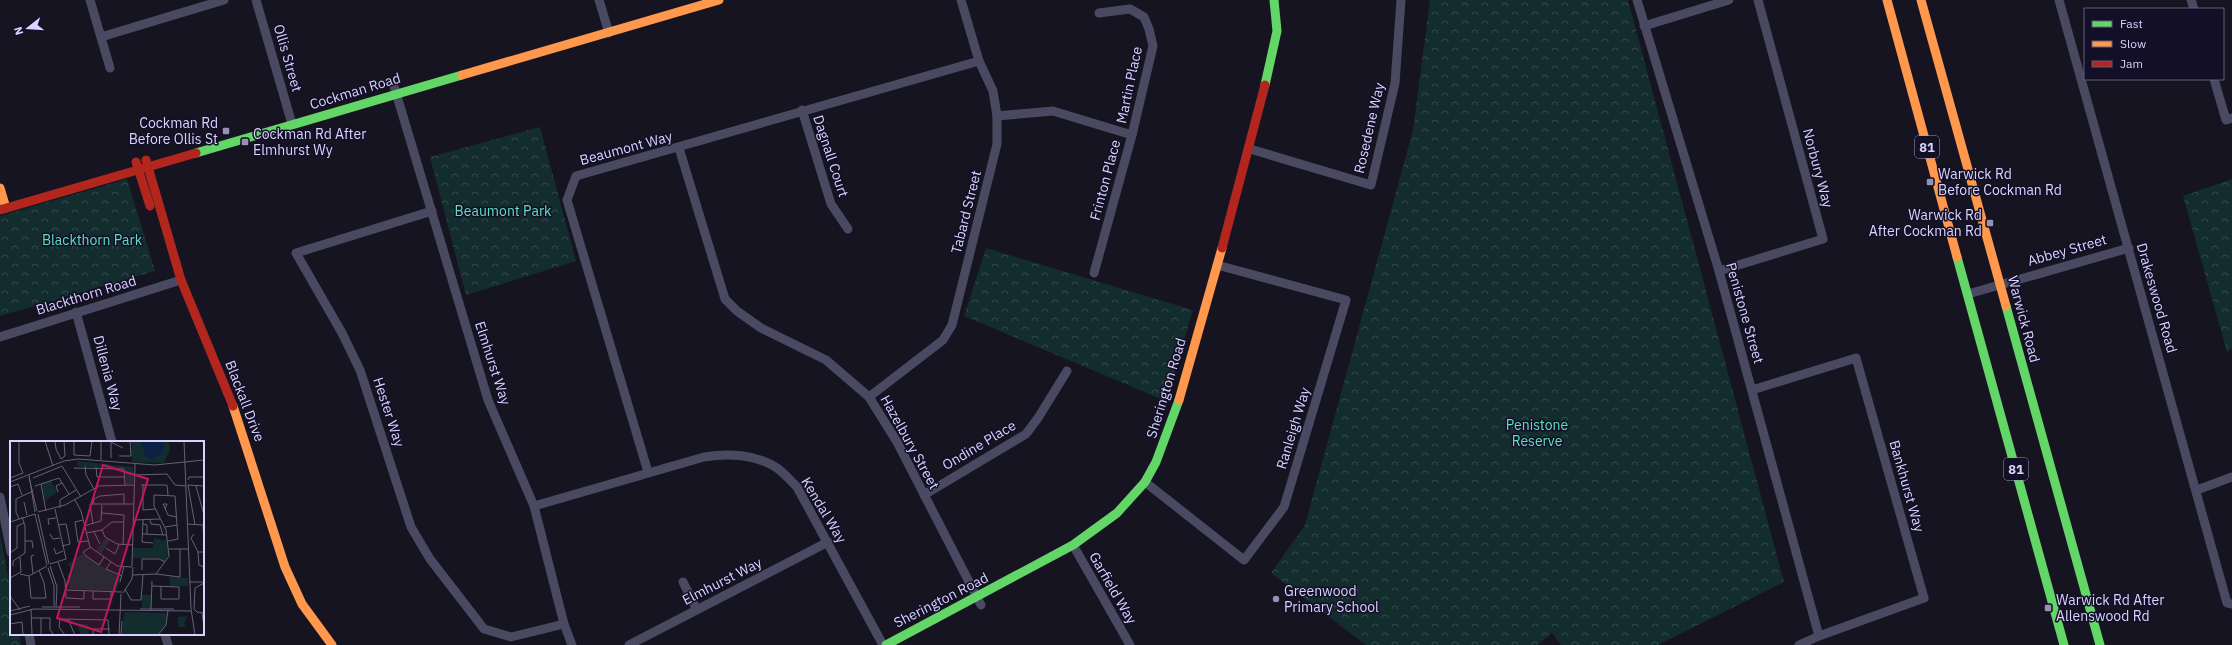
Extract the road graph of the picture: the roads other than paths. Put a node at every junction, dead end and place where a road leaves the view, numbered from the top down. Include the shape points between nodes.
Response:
1 (90, 0) edge
2 (224, 0) edge
3 (256, 0) edge
4 (599, 0) edge
5 (690, 0) edge
6 (719, 0) edge
7 (961, 0) edge
8 (1274, 0) edge
9 (1282, 0) edge
10 (1401, 0) edge
11 (1637, 0) edge
12 (1729, 0) edge
13 (1758, 0) edge
14 (1887, 0) edge
15 (1921, 0) edge
16 (2059, 0) edge
17 (1099, 13) dead end
18 (1644, 26) junction
19 (607, 29) junction
20 (101, 37) junction
21 (1283, 50) dead end
22 (979, 60) junction
23 (110, 68) dead end
24 (1277, 76) dead end
25 (2214, 80) edge
26 (395, 90) junction
27 (802, 110) junction
28 (997, 116) junction
29 (2232, 118) edge
30 (291, 120) junction
31 (1132, 135) junction
32 (679, 148) junction
33 (1254, 150) junction
34 (147, 163) junction
35 (137, 166) junction
36 (0, 188) edge
37 (2, 205) edge
38 (432, 211) junction
39 (848, 229) dead end
40 (2129, 248) junction
41 (1221, 266) junction
42 (1719, 271) junction
43 (1094, 273) dead end
44 (178, 281) junction
45 (2000, 284) junction
46 (1968, 294) junction
47 (76, 312) junction
48 (0, 337) edge
49 (1067, 371) dead end
50 (1752, 390) junction
51 (869, 397) junction
52 (1179, 429) dead end
53 (112, 441) edge
54 (1171, 449) dead end
55 (648, 472) junction
56 (2232, 477) edge
57 (1148, 485) junction
58 (2197, 490) junction
59 (924, 495) junction
60 (0, 497) edge
61 (534, 506) junction
62 (828, 542) junction
63 (10, 547) edge
64 (1075, 549) junction
65 (683, 582) dead end
66 (979, 602) junction
67 (2229, 604) edge
68 (697, 610) junction
69 (564, 624) junction
70 (2096, 629) junction
71 (29, 635) edge
72 (165, 635) edge
73 (1819, 636) junction
74 (31, 645) edge
75 (168, 645) edge
76 (323, 645) edge
77 (332, 645) edge
78 (572, 645) edge
79 (629, 645) edge
80 (884, 645) edge
81 (903, 645) edge
82 (1130, 645) edge
83 (1799, 645) edge
84 (2064, 645) edge
85 (2095, 645) edge
86 (2100, 645) edge

1 - 20 street
2 - 20 street
3 - 30 street, Ollis Street
4 - 19 street
5 - 19 main road, Cockman Road
6 - 19 main road, Cockman Road
7 - 22 street, Tabard Street
8 - 33 main road, Sherington Road via 1275,45
9 - 21 main road
10 - 33 street, Rosedene Way via 1395,83 1371,185
11 - 18 street, Penistone Street
12 - 18 street
13 - 42 street, Norbury Way via 1823,239
14 - 46 main road, 81
15 - 45 main road, Warwick Road / 81
16 - 40 street, Drakeswood Road
17 - 31 street, Martin Place via 1130,9 1144,17 1150,28 1153,46
18 - 42 street, Penistone Street
19 - 26 main road, Cockman Road
20 - 23 street
22 - 27 street, Beaumont Way
22 - 28 street, Tabard Street via 993,91
24 - 33 main road, Sherington Road
25 - 29 street via 2226,120
26 - 30 main road, Cockman Road
26 - 38 street, Elmhurst Way
27 - 32 street, Beaumont Way
27 - 39 street, Dagnall Court via 831,204
28 - 31 street, Frinton Place via 1052,111
28 - 51 street, Tabard Street via 997,144 952,325 943,340
30 - 34 main road, Cockman Road
31 - 43 street, Frinton Place
32 - 51 street, Hazelbury Street via 725,300 762,328 826,360
32 - 55 street, Beaumont Way via 576,176 567,200
33 - 41 main road, Sherington Road
34 - 35 main road, Cockman Road
34 - 44 main road, Blackall Drive
35 - 37 main road, Cockman Road
35 - 44 main road, Blackall Drive
36 - 37 main road
38 - 61 street, Elmhurst Way via 488,400
38 - 69 street, Hester Way via 296,253 360,370 411,527 430,558 484,629 511,637
40 - 45 street, Abbey Street
40 - 58 street, Drakeswood Road
41 - 52 main road, Sherington Road
41 - 57 main road, Sherington Road via 1176,412
41 - 57 street, Ranleigh Way via 1346,300 1284,507 1244,560
42 - 50 street, Penistone Street
44 - 47 street, Blackthorn Road
44 - 76 main road, Blackall Drive via 239,445 284,584 302,618
44 - 77 main road, Blackall Drive via 239,421 292,585 314,623
45 - 46 street, Abbey Street
45 - 70 main road, Warwick Road / 81
46 - 84 main road, 81
47 - 48 street, Blackthorn Road
47 - 53 street, Dillenia Way
49 - 59 street, Ondine Place via 1026,434
50 - 73 street, Penistone Street
50 - 73 street, Bankhurst Way via 1856,358 1924,598
51 - 59 street, Hazelbury Street via 897,442
54 - 57 main road, Sherington Road
55 - 61 street, Kendal Way
55 - 62 street, Kendal Way via 718,454 752,457 776,468 797,487
56 - 58 street
57 - 64 main road, Sherington Road via 1124,519
58 - 67 street, Drakeswood Road
59 - 66 street, Hazelbury Street
60 - 63 street
61 - 69 street, Elmhurst Way
62 - 68 street, Elmhurst Way
62 - 80 street, Kendal Way
64 - 66 main road, Sherington Road
64 - 82 street, Garfield Way
65 - 68 street
66 - 80 main road, Sherington Road
66 - 81 main road, Sherington Road
68 - 79 street, Elmhurst Way
69 - 78 street, Elmhurst Way
70 - 85 main road
70 - 86 main road, Warwick Road / 81
71 - 74 street
72 - 75 street
73 - 83 street, Bankhurst Way

